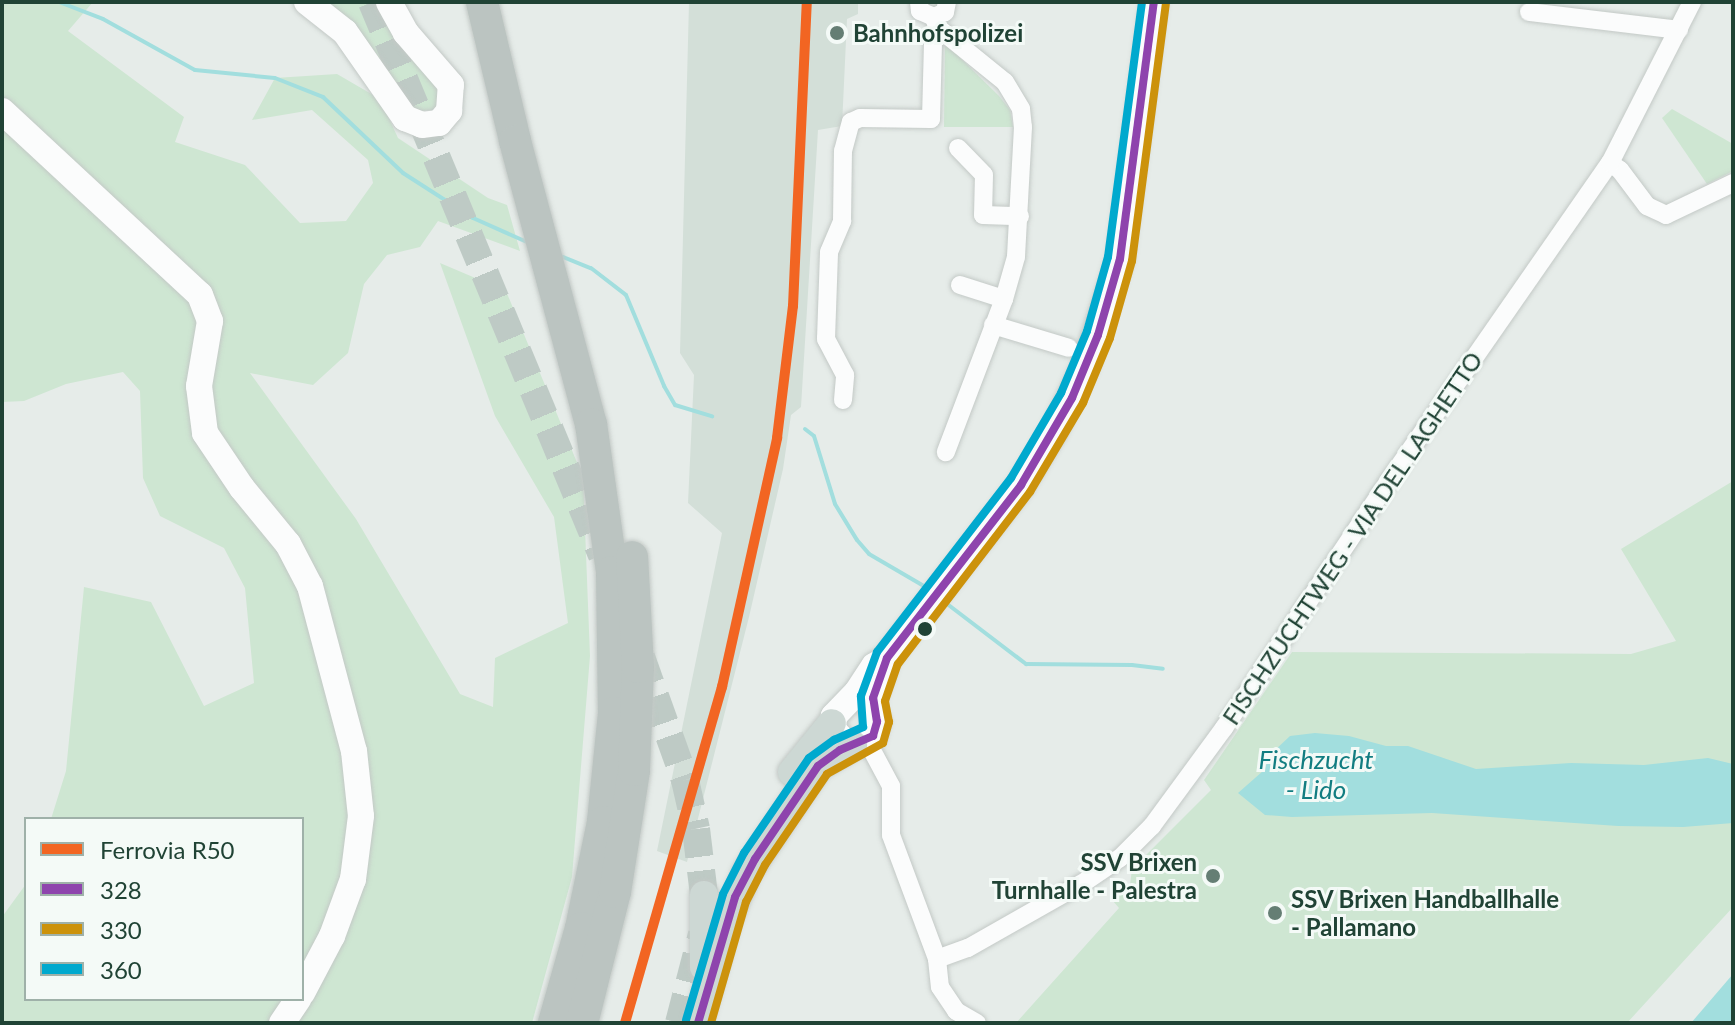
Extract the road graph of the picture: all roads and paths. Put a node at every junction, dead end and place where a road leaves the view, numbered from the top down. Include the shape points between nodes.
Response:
1 (307, 2) edge
2 (389, 2) edge
3 (919, 2) edge
4 (947, 2) edge
5 (1154, 2) edge
6 (1692, 2) edge
7 (494, 12) edge
8 (1529, 12) dead end
9 (935, 22) junction
10 (1679, 30) junction
11 (2, 111) edge
12 (958, 148) dead end
13 (1610, 163) junction
14 (1733, 183) edge
15 (1020, 216) junction
16 (560, 273) junction
17 (960, 285) dead end
18 (1004, 299) junction
19 (993, 325) junction
20 (1069, 348) dead end
21 (843, 400) dead end
22 (946, 452) dead end
23 (851, 711) junction
24 (860, 743) junction
25 (937, 959) junction
26 (304, 989) edge
27 (297, 1001) edge
28 (955, 1017) edge
29 (282, 1023) edge
30 (554, 1023) edge
31 (582, 1023) edge
32 (698, 1023) edge
33 (977, 1023) edge

1 - 2 street via 345,32 397,109 414,123 439,123 453,93
3 - 9 street via 920,11
4 - 9 street
5 - 23 street via 1130,208 1098,335 1054,431 1021,485
6 - 10 street, FISCHZUCHTWEG - VIA DEL LAGHETTO
7 - 16 highway
8 - 10 street
9 - 15 street via 1015,95 1023,127
9 - 21 street via 931,119 860,118 851,122 843,151 842,221 829,252 826,339 845,375
10 - 13 street, FISCHZUCHTWEG - VIA DEL LAGHETTO
11 - 26 street via 188,280 206,307 210,336 198,401 205,433 288,544 310,586 354,751 361,816 353,879
12 - 15 street via 984,175 983,215
13 - 14 street via 1647,206 1666,215
13 - 25 street, FISCHZUCHTWEG - VIA DEL LAGHETTO via 1152,826 1120,858 1086,881 968,948
15 - 18 street
16 - 30 highway via 599,467 612,572 615,661 603,822
16 - 31 highway via 607,407 626,500 638,667 634,770 625,830
17 - 18 street
18 - 19 street
19 - 20 street
19 - 22 street
23 - 24 street via 841,740
23 - 24 street via 877,722
23 - 32 main road via 795,767 713,888
24 - 25 street via 891,786 891,835
24 - 32 main road via 818,766 747,872 727,920
25 - 28 street via 940,987
27 - 29 street
28 - 33 street

